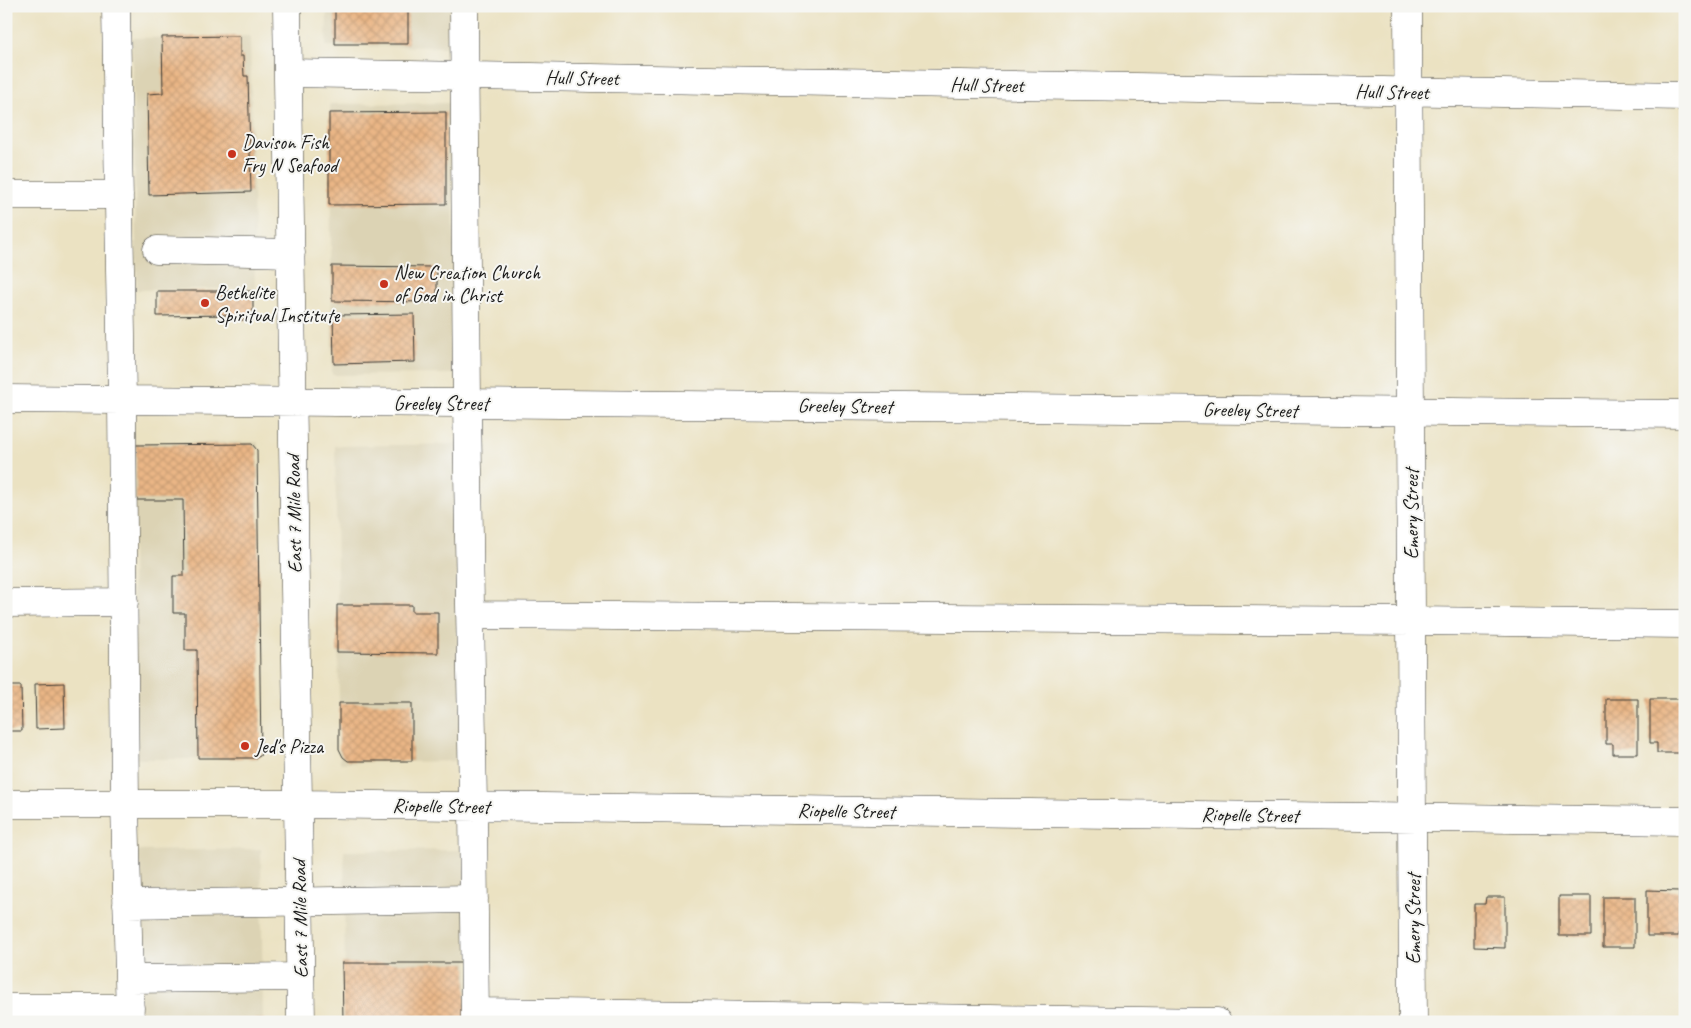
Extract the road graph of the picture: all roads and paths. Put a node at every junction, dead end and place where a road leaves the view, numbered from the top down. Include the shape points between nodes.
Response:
1 (116, 6) edge
2 (287, 6) edge
3 (464, 6) edge
4 (1408, 6) edge
5 (288, 73) junction
6 (464, 76) junction
7 (1409, 93) junction
8 (1685, 96) edge
9 (6, 195) edge
10 (119, 195) junction
11 (157, 250) dead end
12 (291, 253) junction
13 (6, 399) edge
14 (122, 400) junction
15 (293, 402) junction
16 (467, 403) junction
17 (1411, 411) junction
18 (1685, 414) edge
19 (124, 602) junction
20 (6, 603) edge
21 (470, 615) junction
22 (1412, 621) junction
23 (1685, 624) edge
24 (6, 804) edge
25 (125, 804) junction
26 (298, 804) junction
27 (473, 806) junction
28 (1413, 817) junction
29 (1685, 821) edge
30 (474, 899) junction
31 (300, 903) junction
32 (127, 904) junction
33 (300, 977) junction
34 (130, 979) junction
35 (6, 1008) edge
36 (130, 1015) edge
37 (475, 1017) edge
38 (301, 1022) edge
39 (1217, 1022) edge
40 (1413, 1022) edge

1 - 10 street
2 - 5 street, East 7 Mile Road
3 - 6 street
4 - 7 street, Emery Street
5 - 6 street, Hull Street
5 - 12 street, East 7 Mile Road
6 - 7 street, Hull Street
6 - 16 street
7 - 8 street, Hull Street
7 - 17 street, Emery Street
9 - 10 street
10 - 14 street
11 - 12 street
12 - 15 street, East 7 Mile Road
13 - 14 street, Greeley Street
14 - 15 street, Greeley Street
14 - 19 street
15 - 16 street, Greeley Street
15 - 26 street, East 7 Mile Road
16 - 17 street, Greeley Street
16 - 21 street
17 - 18 street, Greeley Street
17 - 22 street, Emery Street
19 - 20 street
19 - 25 street
21 - 22 street
21 - 27 street
22 - 23 street
22 - 28 street, Emery Street
24 - 25 street, Riopelle Street
25 - 26 street, Riopelle Street
25 - 32 street
26 - 27 street, Riopelle Street
26 - 31 street, East 7 Mile Road
27 - 28 street, Riopelle Street
27 - 30 street
28 - 29 street, Riopelle Street
28 - 40 street, Emery Street
30 - 31 street
30 - 37 street
31 - 32 street
31 - 33 street, East 7 Mile Road
32 - 34 street
33 - 34 street
33 - 38 street, East 7 Mile Road
34 - 36 street
35 - 36 street
37 - 39 street

